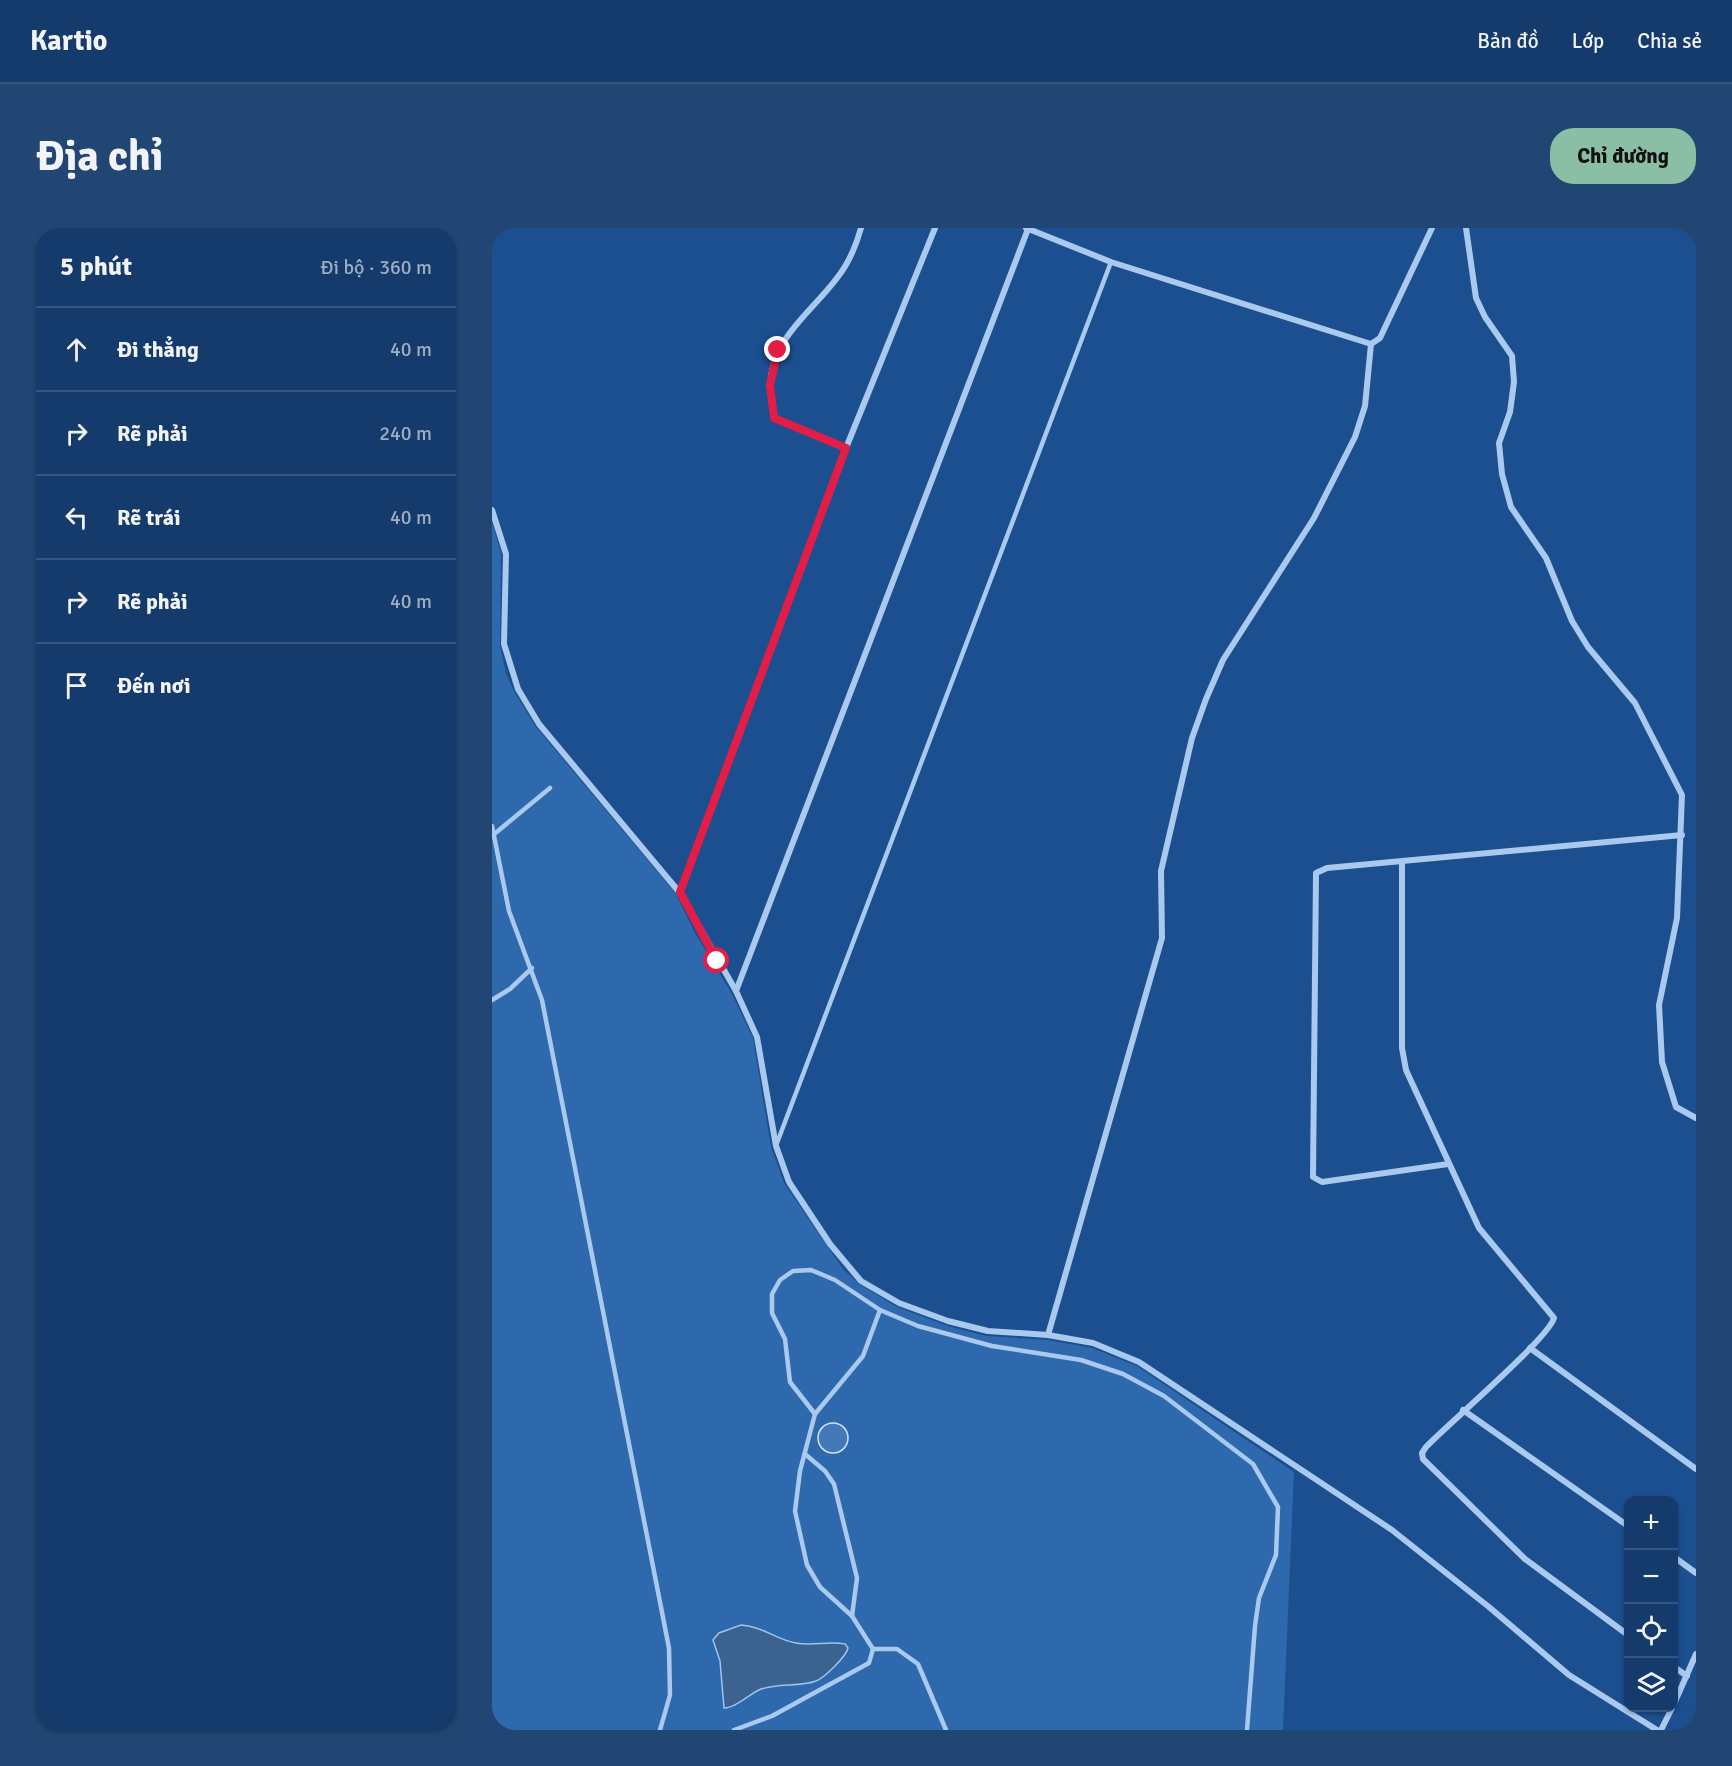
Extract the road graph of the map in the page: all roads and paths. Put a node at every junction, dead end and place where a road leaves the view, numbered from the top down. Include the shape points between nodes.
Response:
1 (861, 228) edge
2 (934, 228) edge
3 (1432, 228) edge
4 (1466, 228) edge
5 (1027, 229) edge
6 (1111, 262) junction
7 (1371, 344) junction
8 (846, 448) junction
9 (492, 510) edge
10 (550, 788) dead end
11 (492, 826) edge
12 (494, 834) edge
13 (1682, 835) junction
14 (1402, 863) junction
15 (680, 892) junction
16 (532, 968) junction
17 (736, 991) junction
18 (492, 1000) edge
19 (1696, 1118) edge
20 (776, 1146) junction
21 (1448, 1164) junction
22 (880, 1310) junction
23 (1048, 1335) junction
24 (1530, 1348) junction
25 (1463, 1410) junction
26 (815, 1414) junction
27 (805, 1454) junction
28 (1696, 1469) edge
29 (1624, 1523) edge
30 (1678, 1560) edge
31 (1696, 1573) edge
32 (852, 1616) junction
33 (1624, 1631) edge
34 (873, 1649) junction
35 (1696, 1654) edge
36 (1678, 1670) edge
37 (1686, 1676) junction
38 (1678, 1694) edge
39 (1670, 1712) edge
40 (660, 1730) edge
41 (734, 1730) edge
42 (946, 1730) edge
43 (1247, 1730) edge
44 (1659, 1730) edge

1 - 8 street via 838,278 788,333 778,350 770,385 774,418
2 - 8 street
3 - 7 street via 1380,338
4 - 13 street via 1476,298 1512,357 1510,412 1499,443 1511,507 1546,558 1572,621 1588,647 1635,703 1677,780 1682,795
5 - 6 street
5 - 17 street
6 - 7 street
6 - 20 lane
7 - 23 street via 1365,406 1355,437 1314,518 1223,660 1192,738 1161,872 1162,938
8 - 15 street
9 - 15 street via 506,554 504,644 518,689 539,724
10 - 12 lane
11 - 12 lane
12 - 16 lane via 509,910
13 - 14 street
13 - 19 street via 1677,918 1659,1020 1662,1062 1676,1107
14 - 21 street via 1402,1048 1406,1070
14 - 21 street via 1327,868 1316,873 1313,1174 1315,1180 1322,1182
15 - 17 street
16 - 18 lane
16 - 40 lane via 542,1000 669,1648 670,1695
17 - 20 street via 757,1037
20 - 23 street via 789,1182 830,1244 861,1281 899,1303 948,1321 988,1331
21 - 24 street via 1479,1228 1551,1312 1552,1324
22 - 26 lane via 863,1356
22 - 26 lane via 836,1280 811,1270 793,1271 780,1280 772,1294 772,1313 785,1339 790,1382
22 - 43 lane via 954,1337 1081,1360 1123,1374 1164,1396 1253,1464 1278,1507 1279,1533 1276,1555 1258,1607
23 - 44 street via 1093,1343 1139,1362 1392,1530 1569,1675
24 - 25 street
24 - 28 street
25 - 29 street
25 - 33 street via 1426,1447 1423,1459 1525,1559
26 - 27 lane
27 - 32 lane via 834,1484 856,1578
27 - 32 lane via 795,1497 798,1537 820,1587
30 - 31 street
32 - 34 lane
34 - 41 lane via 869,1663 772,1716
34 - 42 lane via 897,1649 918,1664
35 - 37 street
36 - 37 street
37 - 38 street
39 - 44 street

